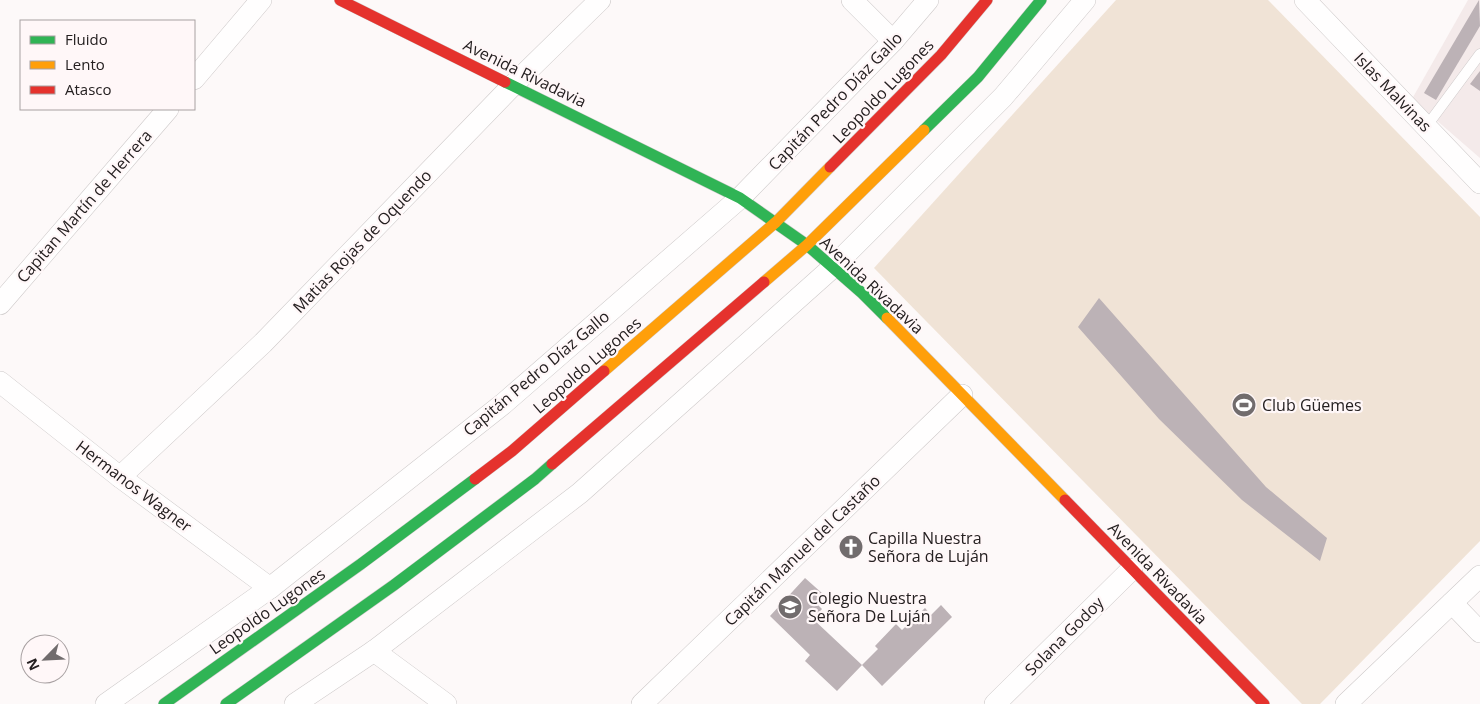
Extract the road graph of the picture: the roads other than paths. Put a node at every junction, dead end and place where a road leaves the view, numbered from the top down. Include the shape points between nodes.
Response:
1 (261, 0) edge
2 (340, 0) edge
3 (600, 0) edge
4 (852, 0) edge
5 (928, 0) edge
6 (987, 0) edge
7 (1041, 0) edge
8 (1085, 0) edge
9 (1305, 0) edge
10 (893, 41) junction
11 (1480, 54) edge
12 (195, 78) edge
13 (513, 85) junction
14 (167, 110) edge
15 (1426, 127) junction
16 (1480, 183) edge
17 (740, 198) junction
18 (776, 222) junction
19 (807, 245) junction
20 (832, 268) junction
21 (0, 304) edge
22 (0, 382) edge
23 (962, 395) junction
24 (120, 477) junction
25 (1132, 569) junction
26 (1480, 576) edge
27 (270, 588) junction
28 (1452, 603) junction
29 (1480, 632) edge
30 (374, 651) junction
31 (106, 704) edge
32 (164, 704) edge
33 (226, 704) edge
34 (295, 704) edge
35 (446, 704) edge
36 (642, 704) edge
37 (995, 704) edge
38 (1264, 704) edge
39 (1346, 704) edge

1 - 12 street
2 - 13 main road, Avenida Rivadavia
3 - 13 street, Matias Rojas de Oquendo
4 - 10 street
5 - 10 street, Capitán Pedro Díaz Gallo
6 - 18 main road, Leopoldo Lugones via 941,55
7 - 19 main road via 978,77
8 - 20 street via 1003,97
9 - 15 street, Islas Malvinas
10 - 17 street, Capitán Pedro Díaz Gallo
11 - 15 lane
13 - 17 main road, Avenida Rivadavia
13 - 24 street, Matias Rojas de Oquendo via 263,343
14 - 21 street, Capitan Martín de Herrera
15 - 16 street, Islas Malvinas
17 - 18 main road, Avenida Rivadavia
17 - 27 street, Capitán Pedro Díaz Gallo via 503,404
18 - 19 main road, Avenida Rivadavia
18 - 32 main road, Leopoldo Lugones via 512,451 361,564
19 - 20 main road, Avenida Rivadavia
19 - 33 main road via 536,480
20 - 23 main road, Avenida Rivadavia via 862,293
20 - 30 street via 580,492
22 - 24 street, Hermanos Wagner
23 - 25 main road, Avenida Rivadavia
23 - 36 street, Capitán Manuel del Castaño
24 - 27 street, Hermanos Wagner
25 - 37 street, Solana Godoy
25 - 38 main road, Avenida Rivadavia
26 - 28 street
27 - 31 street, Capitán Pedro Díaz Gallo
28 - 29 street
28 - 39 street
30 - 34 street
30 - 35 street

